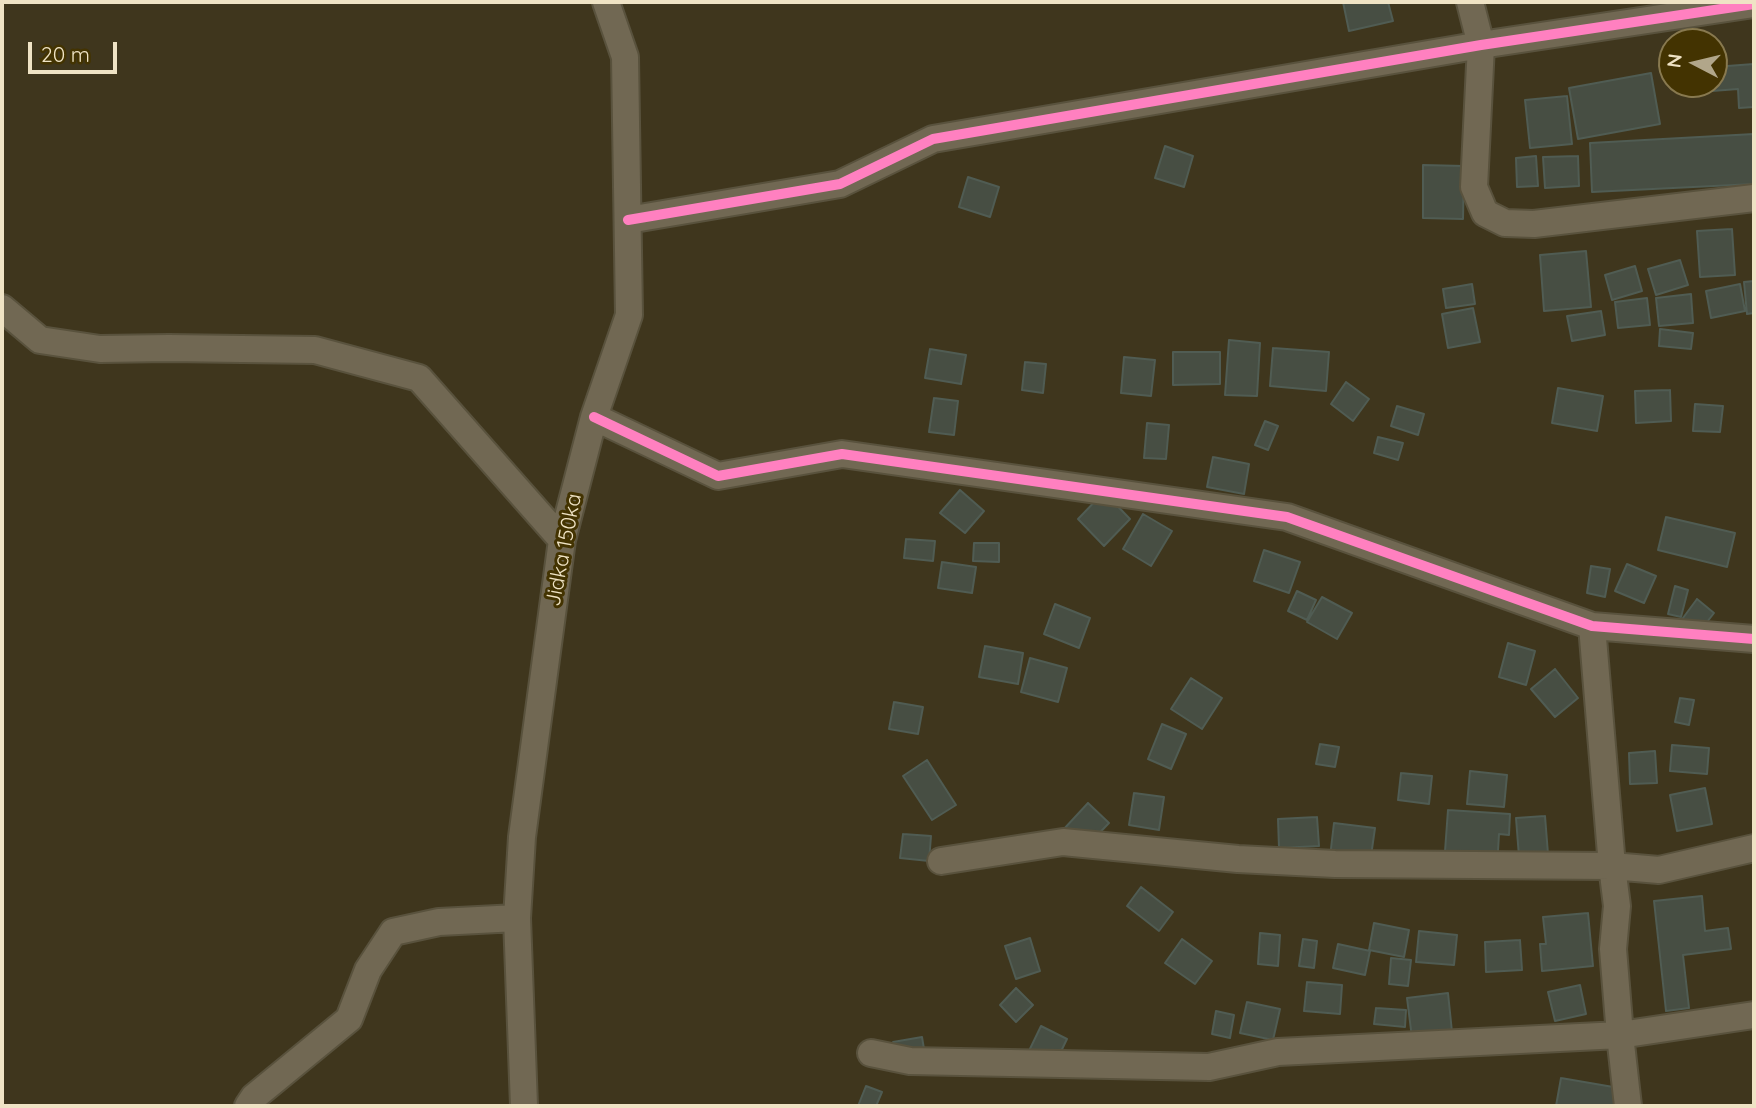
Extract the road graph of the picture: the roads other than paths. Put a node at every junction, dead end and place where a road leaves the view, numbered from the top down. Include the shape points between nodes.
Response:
1 (607, 2) edge
2 (1470, 2) edge
3 (1754, 4) edge
4 (1481, 45) junction
5 (1754, 198) edge
6 (628, 220) junction
7 (2, 308) edge
8 (594, 417) junction
9 (562, 540) junction
10 (1592, 626) junction
11 (1754, 639) edge
12 (1754, 848) edge
13 (941, 862) dead end
14 (1612, 866) junction
15 (517, 918) junction
16 (1754, 1015) edge
17 (1620, 1035) junction
18 (871, 1053) dead end
19 (247, 1106) edge
20 (524, 1106) edge
21 (1628, 1106) edge

1 - 6 street, Jidka 150ka via 625,57
2 - 4 street
3 - 4 street
4 - 5 street via 1474,187 1485,213 1504,223 1534,223
4 - 6 street via 933,139 840,184
6 - 8 street, Jidka 150ka via 629,315
7 - 9 street via 40,340 100,349 315,349 419,378
8 - 9 street, Jidka 150ka
8 - 10 street via 718,476 842,454 1287,517
9 - 15 street, Jidka 150ka via 522,836
10 - 11 street
10 - 14 street
12 - 14 street via 1659,870
13 - 14 street via 1063,842 1335,864
14 - 17 street
15 - 19 street via 439,922 393,932 368,970 349,1018
15 - 20 street, Jidka 150ka
16 - 17 street
17 - 18 street via 1278,1052 1209,1067 909,1061
17 - 21 street

